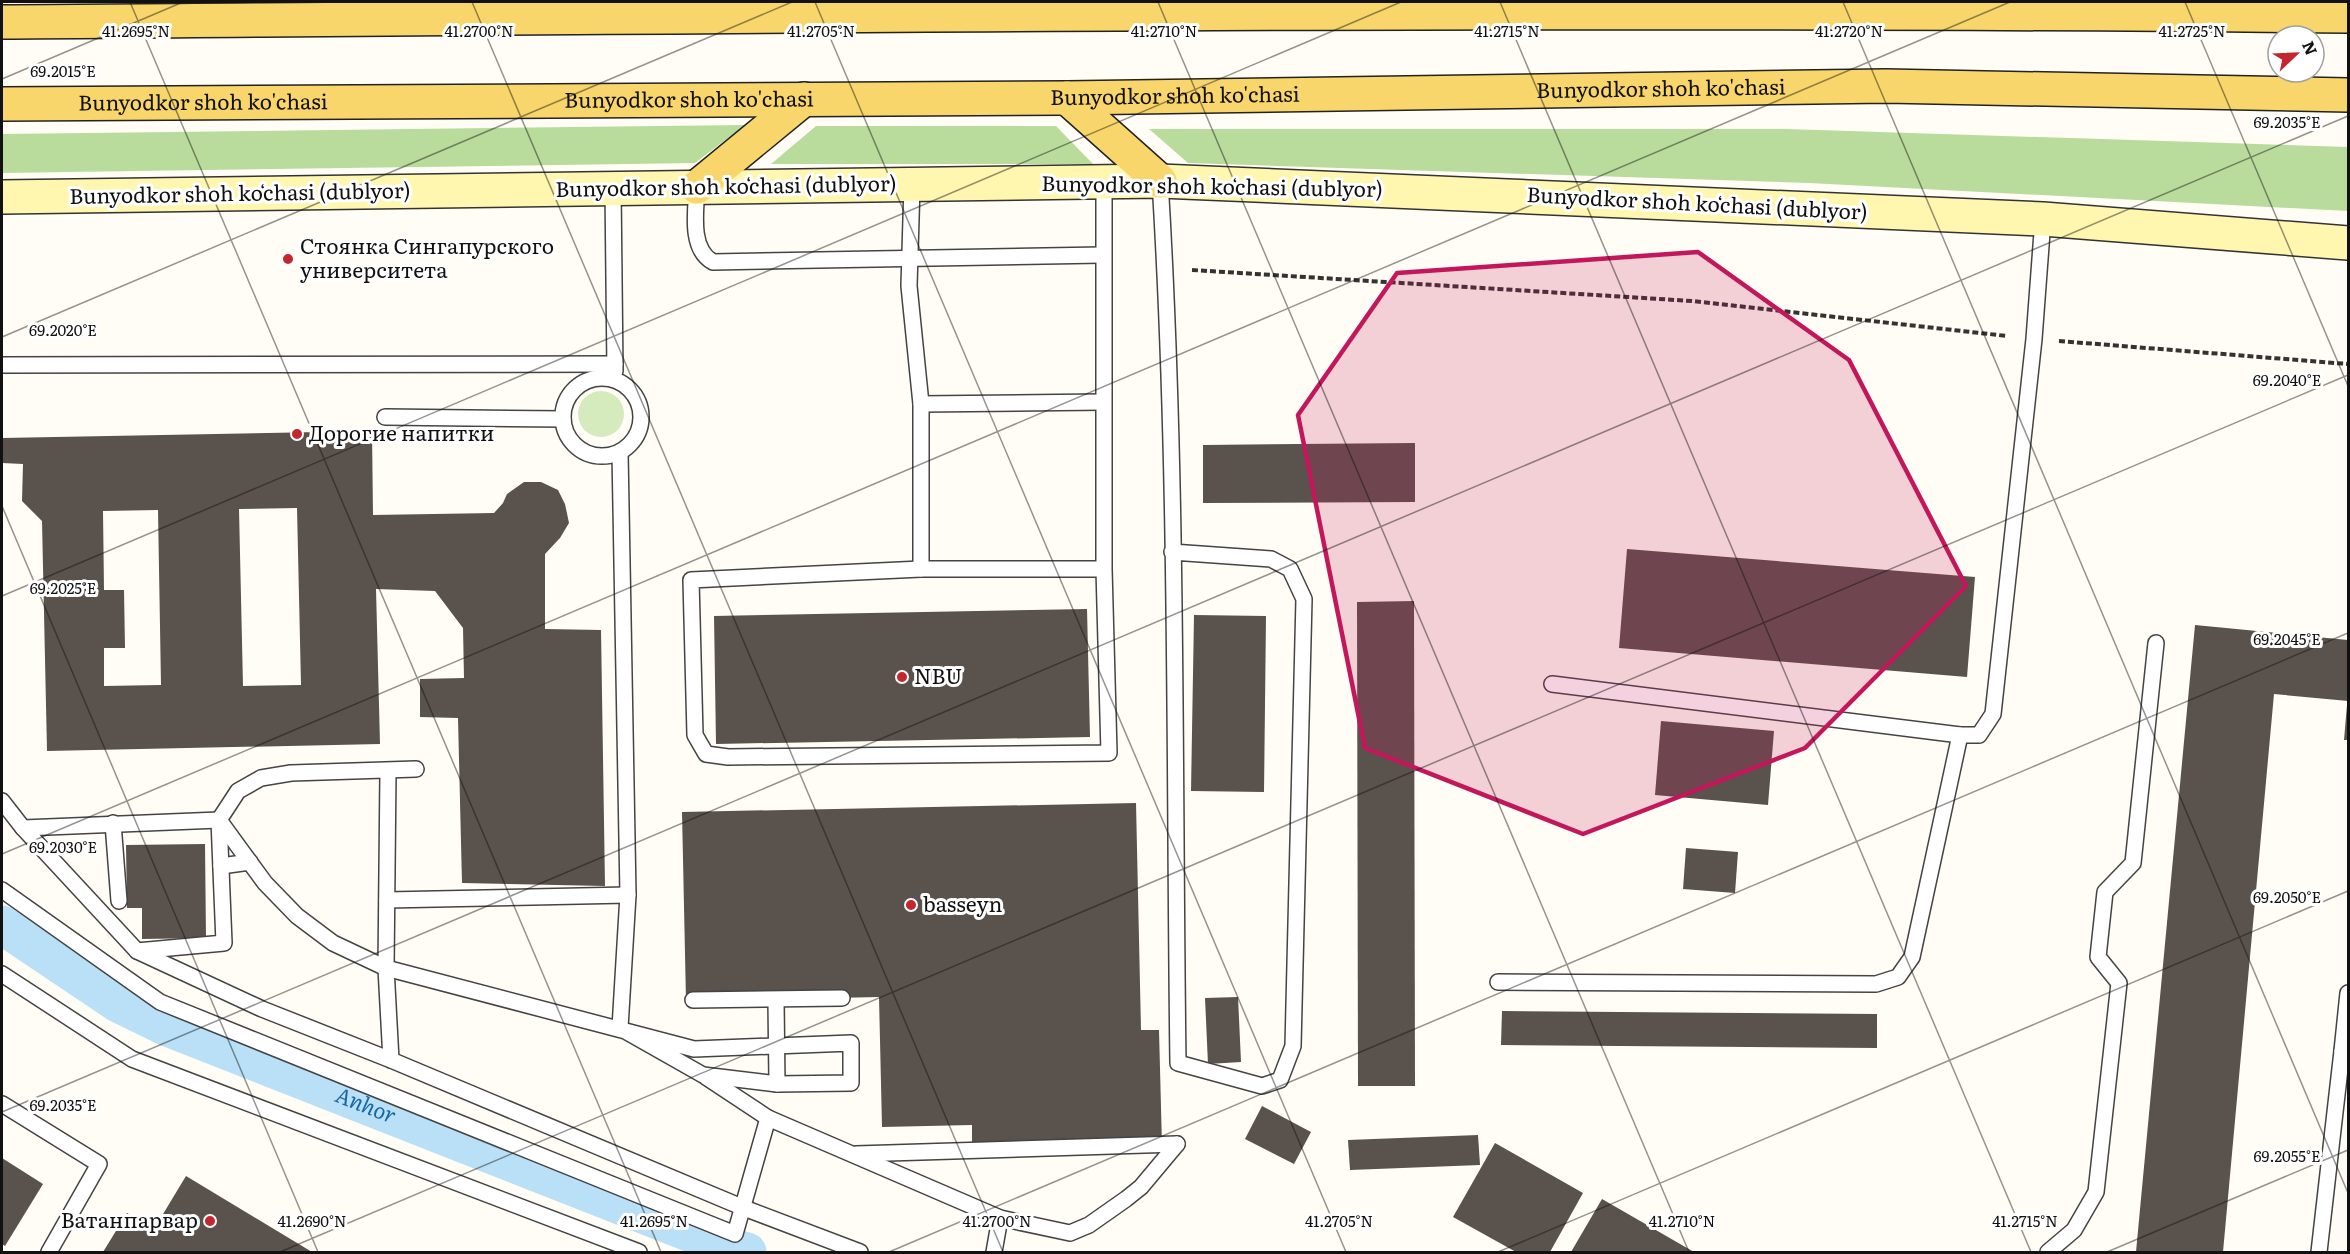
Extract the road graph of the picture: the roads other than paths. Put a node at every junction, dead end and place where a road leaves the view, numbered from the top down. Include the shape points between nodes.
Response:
1 (1088, 7) edge
2 (2349, 16) edge
3 (2, 22) edge
4 (2349, 95) edge
5 (1067, 98) junction
6 (804, 99) junction
7 (2, 105) edge
8 (1160, 181) junction
9 (1104, 182) junction
10 (912, 185) junction
11 (697, 187) junction
12 (614, 188) junction
13 (2, 197) edge
14 (2043, 219) junction
15 (2349, 243) edge
16 (1102, 255) junction
17 (911, 259) junction
18 (615, 364) junction
19 (2, 365) edge
20 (615, 380) junction
21 (1102, 402) junction
22 (921, 404) junction
23 (384, 417) dead end
24 (563, 419) junction
25 (620, 452) junction
26 (1172, 552) junction
27 (921, 569) junction
28 (1104, 569) junction
29 (2156, 643) dead end
30 (1552, 684) dead end
31 (1960, 735) junction
32 (416, 770) dead end
33 (388, 771) junction
34 (2, 801) edge
35 (219, 820) junction
36 (113, 823) junction
37 (22, 828) junction
38 (250, 862) junction
39 (221, 866) junction
40 (2, 890) edge
41 (628, 895) junction
42 (387, 900) junction
43 (119, 901) dead end
44 (137, 951) junction
45 (386, 968) junction
46 (2, 974) edge
47 (1498, 982) dead end
48 (2349, 993) edge
49 (842, 999) dead end
50 (693, 1000) dead end
51 (776, 1000) junction
52 (620, 1028) junction
53 (776, 1046) junction
54 (2345, 1052) edge
55 (392, 1060) junction
56 (703, 1075) junction
57 (777, 1084) junction
58 (2, 1104) edge
59 (768, 1118) junction
60 (1149, 1145) junction
61 (851, 1155) junction
62 (1154, 1173) junction
63 (744, 1208) junction
64 (1000, 1218) junction
65 (49, 1252) edge
66 (639, 1252) edge
67 (860, 1252) edge
68 (994, 1252) edge
69 (2048, 1252) edge
70 (2319, 1252) edge

1 - 2 main road
1 - 3 main road
4 - 5 main road, Bunyodkor shoh ko'chasi via 1886,87
5 - 6 main road, Bunyodkor shoh ko'chasi
5 - 8 main road
6 - 7 main road, Bunyodkor shoh ko'chasi
6 - 11 main road
8 - 9 street, Bunyodkor shoh koʻchasi (dublyor)
8 - 14 street, Bunyodkor shoh koʻchasi (dublyor)
8 - 26 lane
9 - 10 street, Bunyodkor shoh koʻchasi (dublyor)
9 - 16 lane
10 - 11 street, Bunyodkor shoh koʻchasi (dublyor)
10 - 17 lane
11 - 12 street, Bunyodkor shoh koʻchasi (dublyor)
11 - 17 lane via 696,231 703,254 713,262
12 - 13 street, Bunyodkor shoh koʻchasi (dublyor)
12 - 18 lane
14 - 15 street, Bunyodkor shoh koʻchasi (dublyor)
14 - 31 lane via 2034,339 1993,714 1978,735
16 - 17 lane
16 - 21 lane
17 - 22 lane via 909,286
18 - 19 lane
18 - 20 lane
20 - 24 lane via 598,378 576,387 564,407
20 - 25 lane via 630,390 641,411 637,435
21 - 22 lane
21 - 28 lane
22 - 27 lane
23 - 24 lane
24 - 25 lane via 571,440 587,453 598,456
25 - 41 lane
26 - 26 lane via 1272,559 1290,569 1304,599 1293,1046 1280,1080 1262,1086 1178,1063
27 - 28 lane
27 - 28 lane via 691,580 695,735 706,754 740,757 1109,753
29 - 69 lane via 2133,863 2105,892 2098,957 2120,983 2096,1192 2074,1230
30 - 31 lane
31 - 47 lane via 1912,957 1898,977 1876,984
32 - 33 lane
33 - 35 lane via 291,773 261,778 238,791
33 - 42 lane
34 - 37 lane
35 - 36 lane
35 - 38 lane
35 - 39 lane
36 - 37 lane
36 - 43 lane
37 - 44 lane
38 - 39 lane
38 - 45 lane via 297,916 333,943
39 - 44 lane via 224,943
40 - 63 lane via 160,1002 735,1234
41 - 42 lane
41 - 52 lane
42 - 45 lane
44 - 55 lane via 262,1009
45 - 52 lane
45 - 55 lane
46 - 66 lane via 132,1059
48 - 54 lane
49 - 51 lane
50 - 51 lane
51 - 53 lane
52 - 53 lane via 694,1049
52 - 56 lane
53 - 57 lane
53 - 57 lane via 851,1043 851,1083
54 - 70 lane
55 - 63 lane
56 - 57 lane
56 - 59 lane
58 - 65 lane via 99,1164
59 - 61 lane
59 - 63 lane
60 - 61 lane
60 - 62 lane
60 - 62 lane via 1177,1144
61 - 64 lane
62 - 64 lane via 1126,1199 1089,1225 1070,1233
63 - 67 lane
64 - 68 lane

